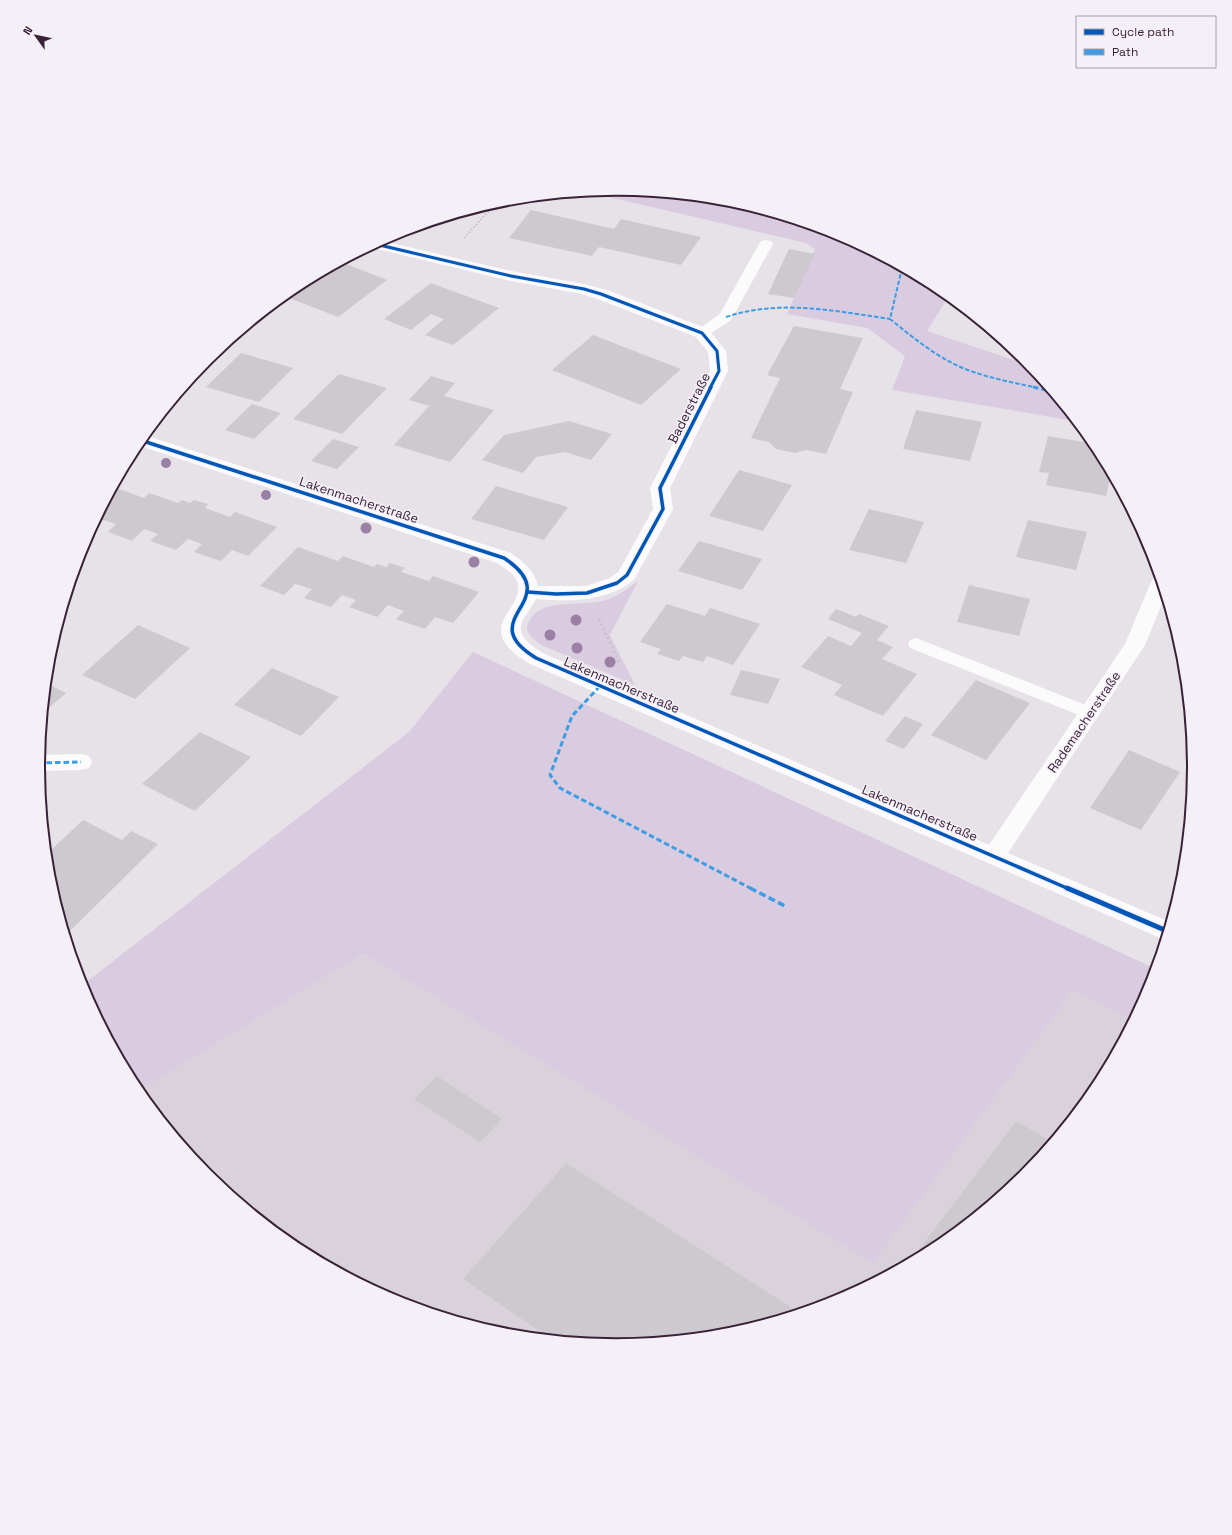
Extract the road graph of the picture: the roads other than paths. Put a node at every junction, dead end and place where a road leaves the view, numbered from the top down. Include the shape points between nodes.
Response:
1 (766, 244) dead end
2 (383, 246) edge
3 (702, 333) junction
4 (147, 442) edge
5 (1158, 588) edge
6 (528, 592) junction
7 (916, 644) dead end
8 (1090, 712) junction
9 (81, 762) dead end
10 (45, 763) edge
11 (994, 856) junction
12 (1164, 929) edge

1 - 3 lane via 726,317
2 - 3 street via 601,294
3 - 6 street, Baderstraße via 717,352 719,371 660,488 663,510 627,575 610,586 587,593
4 - 6 street, Lakenmacherstraße via 504,558 516,565 524,574
5 - 8 street, Rademacherstraße via 1135,645
6 - 11 street, Lakenmacherstraße via 511,628 514,638 525,652
7 - 8 lane
8 - 11 street, Rademacherstraße
9 - 10 street
11 - 12 street, Lakenmacherstraße

